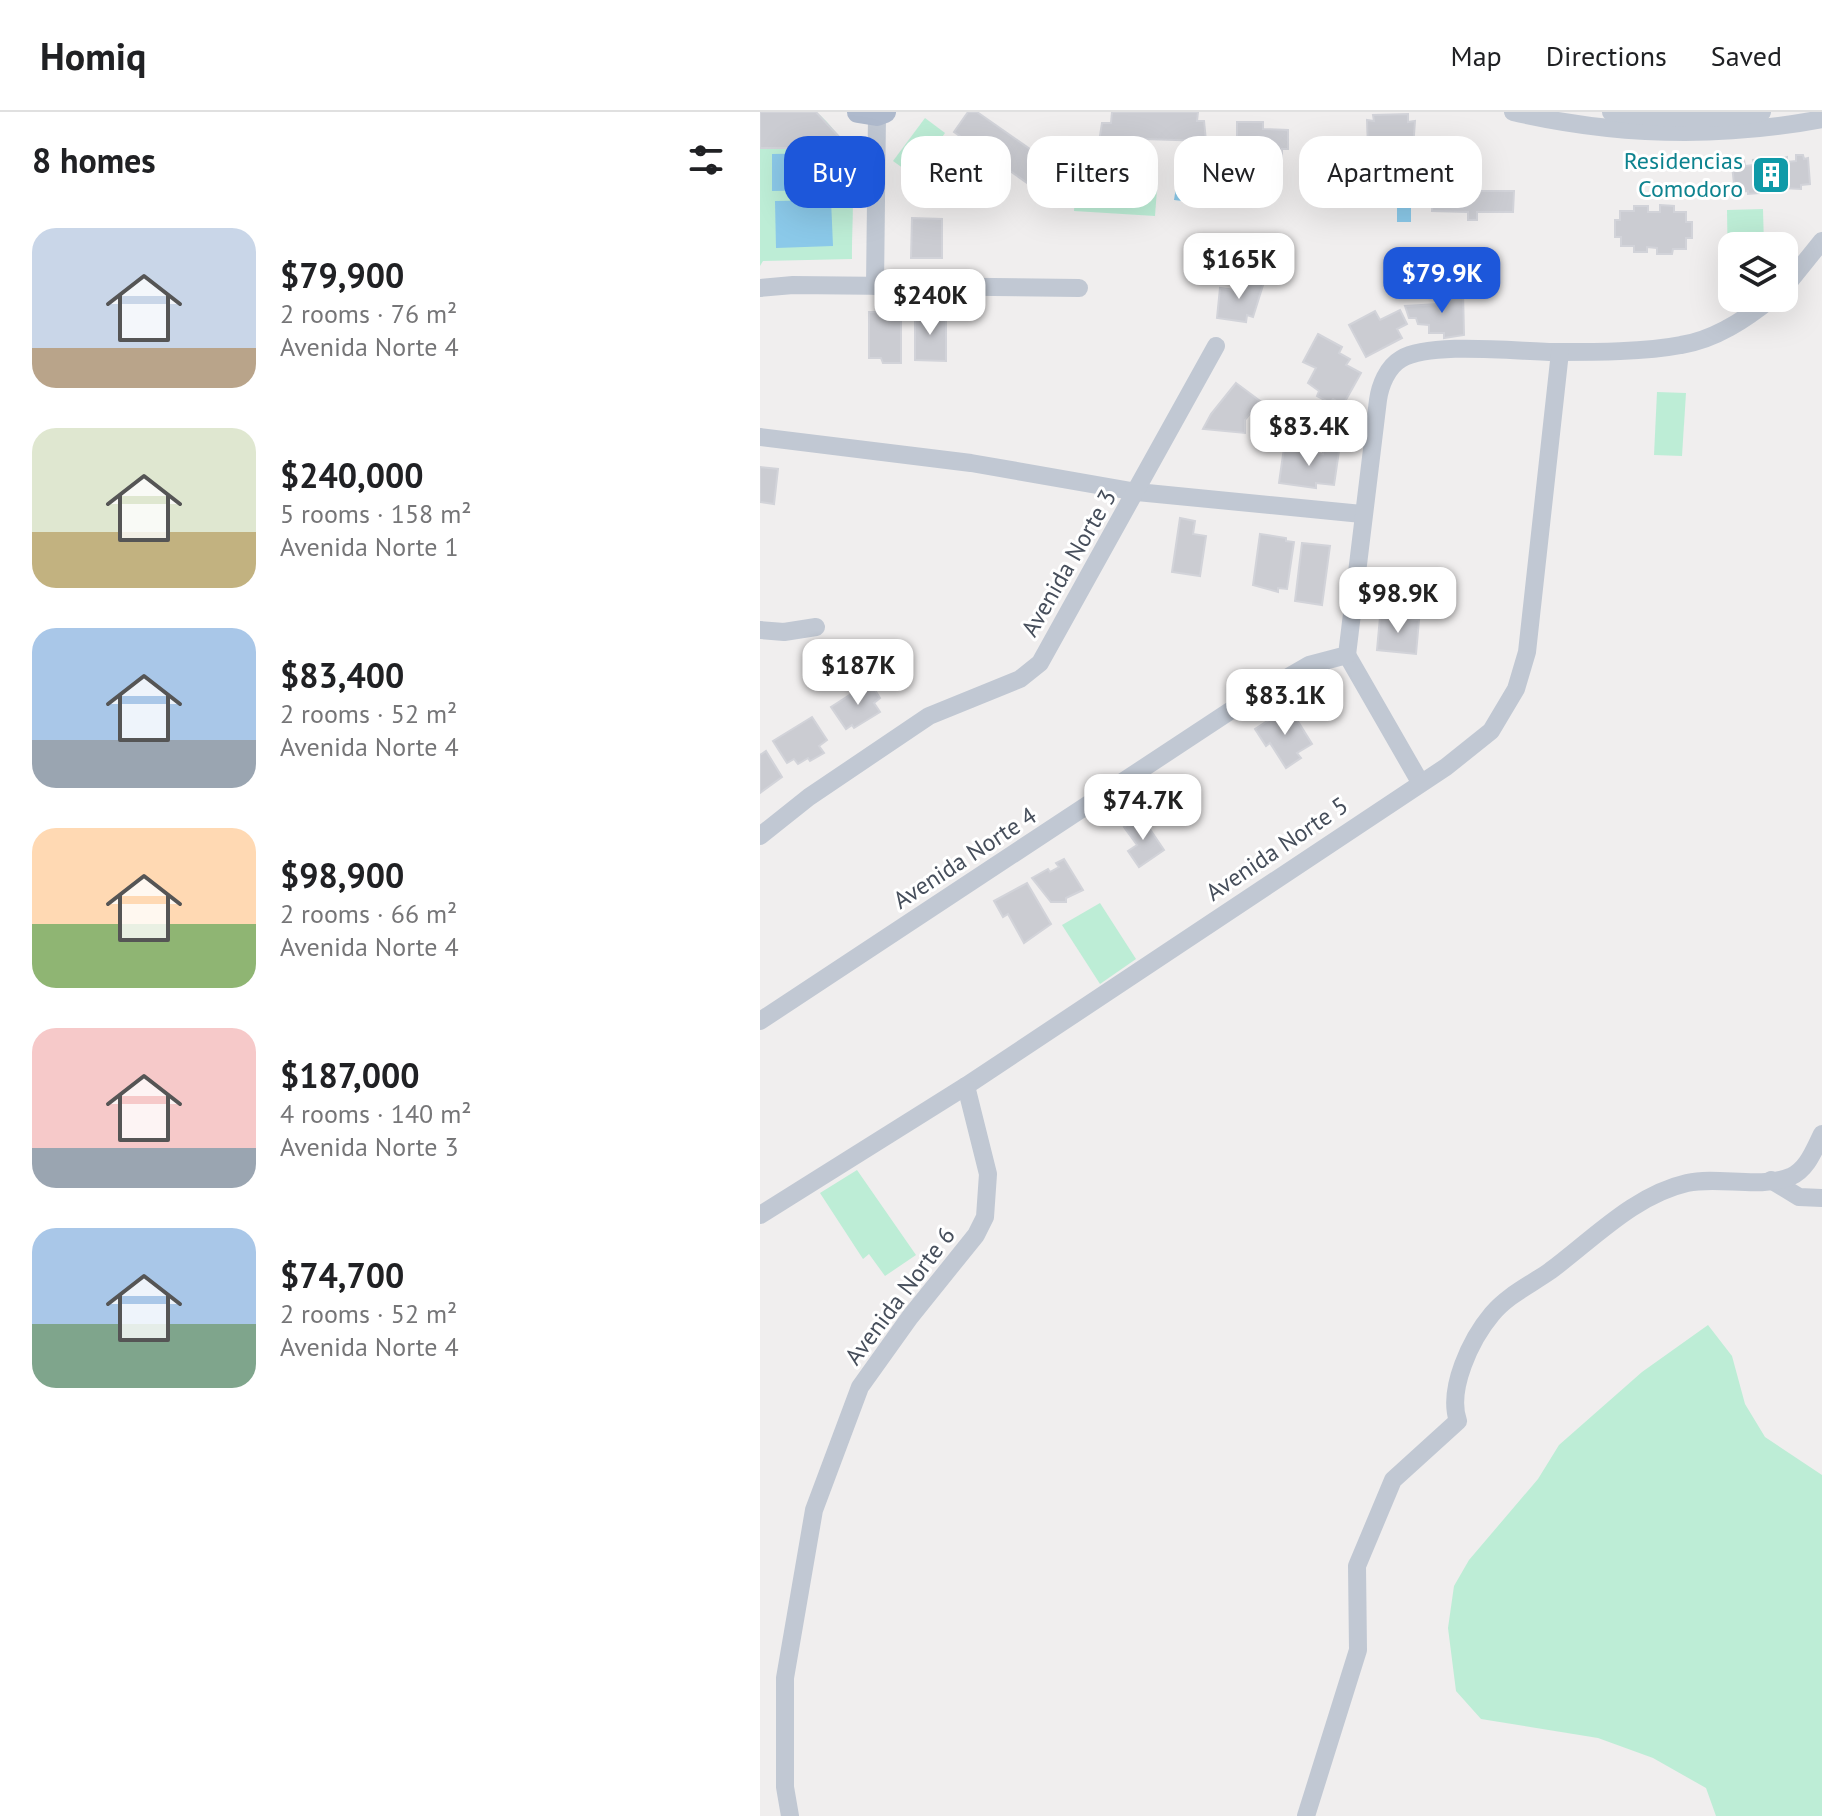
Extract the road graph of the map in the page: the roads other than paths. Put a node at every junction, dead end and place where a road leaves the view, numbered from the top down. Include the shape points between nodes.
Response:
1 (1513, 112) edge
2 (1611, 112) edge
3 (1762, 112) edge
4 (873, 113) edge
5 (1822, 119) edge
6 (1822, 241) edge
7 (1798, 271) edge
8 (875, 286) junction
9 (760, 288) edge
10 (1079, 288) dead end
11 (1753, 312) edge
12 (1216, 346) dead end
13 (1560, 352) junction
14 (760, 437) edge
15 (1137, 492) junction
16 (1362, 514) junction
17 (816, 627) dead end
18 (760, 630) edge
19 (1347, 655) junction
20 (1420, 782) junction
21 (760, 836) edge
22 (760, 1021) edge
23 (966, 1086) junction
24 (1822, 1134) edge
25 (1771, 1180) junction
26 (1822, 1198) edge
27 (760, 1215) edge
28 (790, 1816) edge
29 (1306, 1816) edge

1 - 5 street via 1605,129 1664,133 1749,131
2 - 3 street via 1661,118
4 - 8 street
6 - 7 street
8 - 9 street
8 - 10 street
11 - 13 street via 1684,345
12 - 15 street, Avenida Norte 3
13 - 16 street via 1472,349 1414,353 1398,360 1380,386
13 - 20 street, Avenida Norte 5 via 1532,622 1516,689 1491,731
14 - 15 street via 971,463
15 - 16 street
15 - 21 street, Avenida Norte 3 via 1040,663 1020,679 929,716
16 - 19 street
17 - 18 street
19 - 20 street
19 - 22 street, Avenida Norte 4 via 1309,665 1230,711
20 - 23 street, Avenida Norte 5
23 - 27 street, Avenida Norte 5
23 - 28 street, Avenida Norte 6 via 988,1174 985,1217 860,1387 814,1510 785,1678
24 - 25 street via 1808,1163 1791,1177
25 - 26 street via 1799,1197
25 - 29 street via 1689,1183 1651,1196 1511,1296 1480,1330 1460,1376 1458,1421 1393,1480 1357,1566 1358,1650

